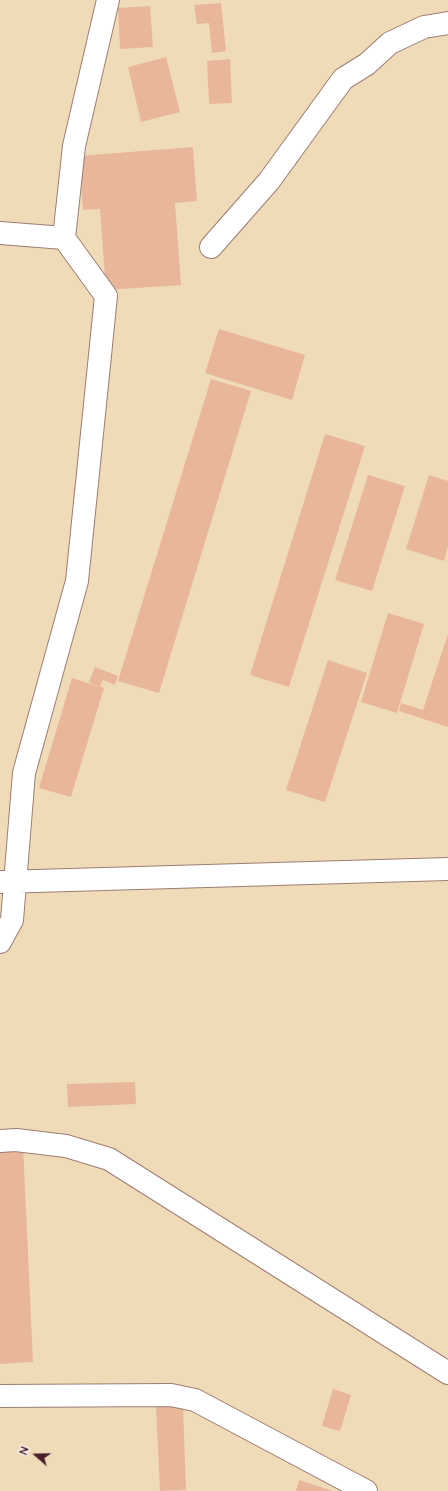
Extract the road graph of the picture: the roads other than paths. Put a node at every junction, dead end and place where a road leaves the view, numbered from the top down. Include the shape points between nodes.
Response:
1 (108, 0) edge
2 (448, 22) edge
3 (0, 232) edge
4 (64, 238) junction
5 (211, 247) dead end
6 (448, 869) edge
7 (8, 882) edge
8 (0, 942) edge
9 (0, 1141) edge
10 (448, 1373) edge
11 (0, 1396) edge
12 (366, 1491) edge

1 - 4 street via 74,146
2 - 5 street via 424,27 390,43 367,64 343,79 268,181
3 - 4 street
4 - 7 street via 106,296 77,581 24,773
6 - 7 street
7 - 8 street via 12,920
9 - 10 street via 16,1140 66,1146 109,1159
11 - 12 street via 171,1395 195,1400

